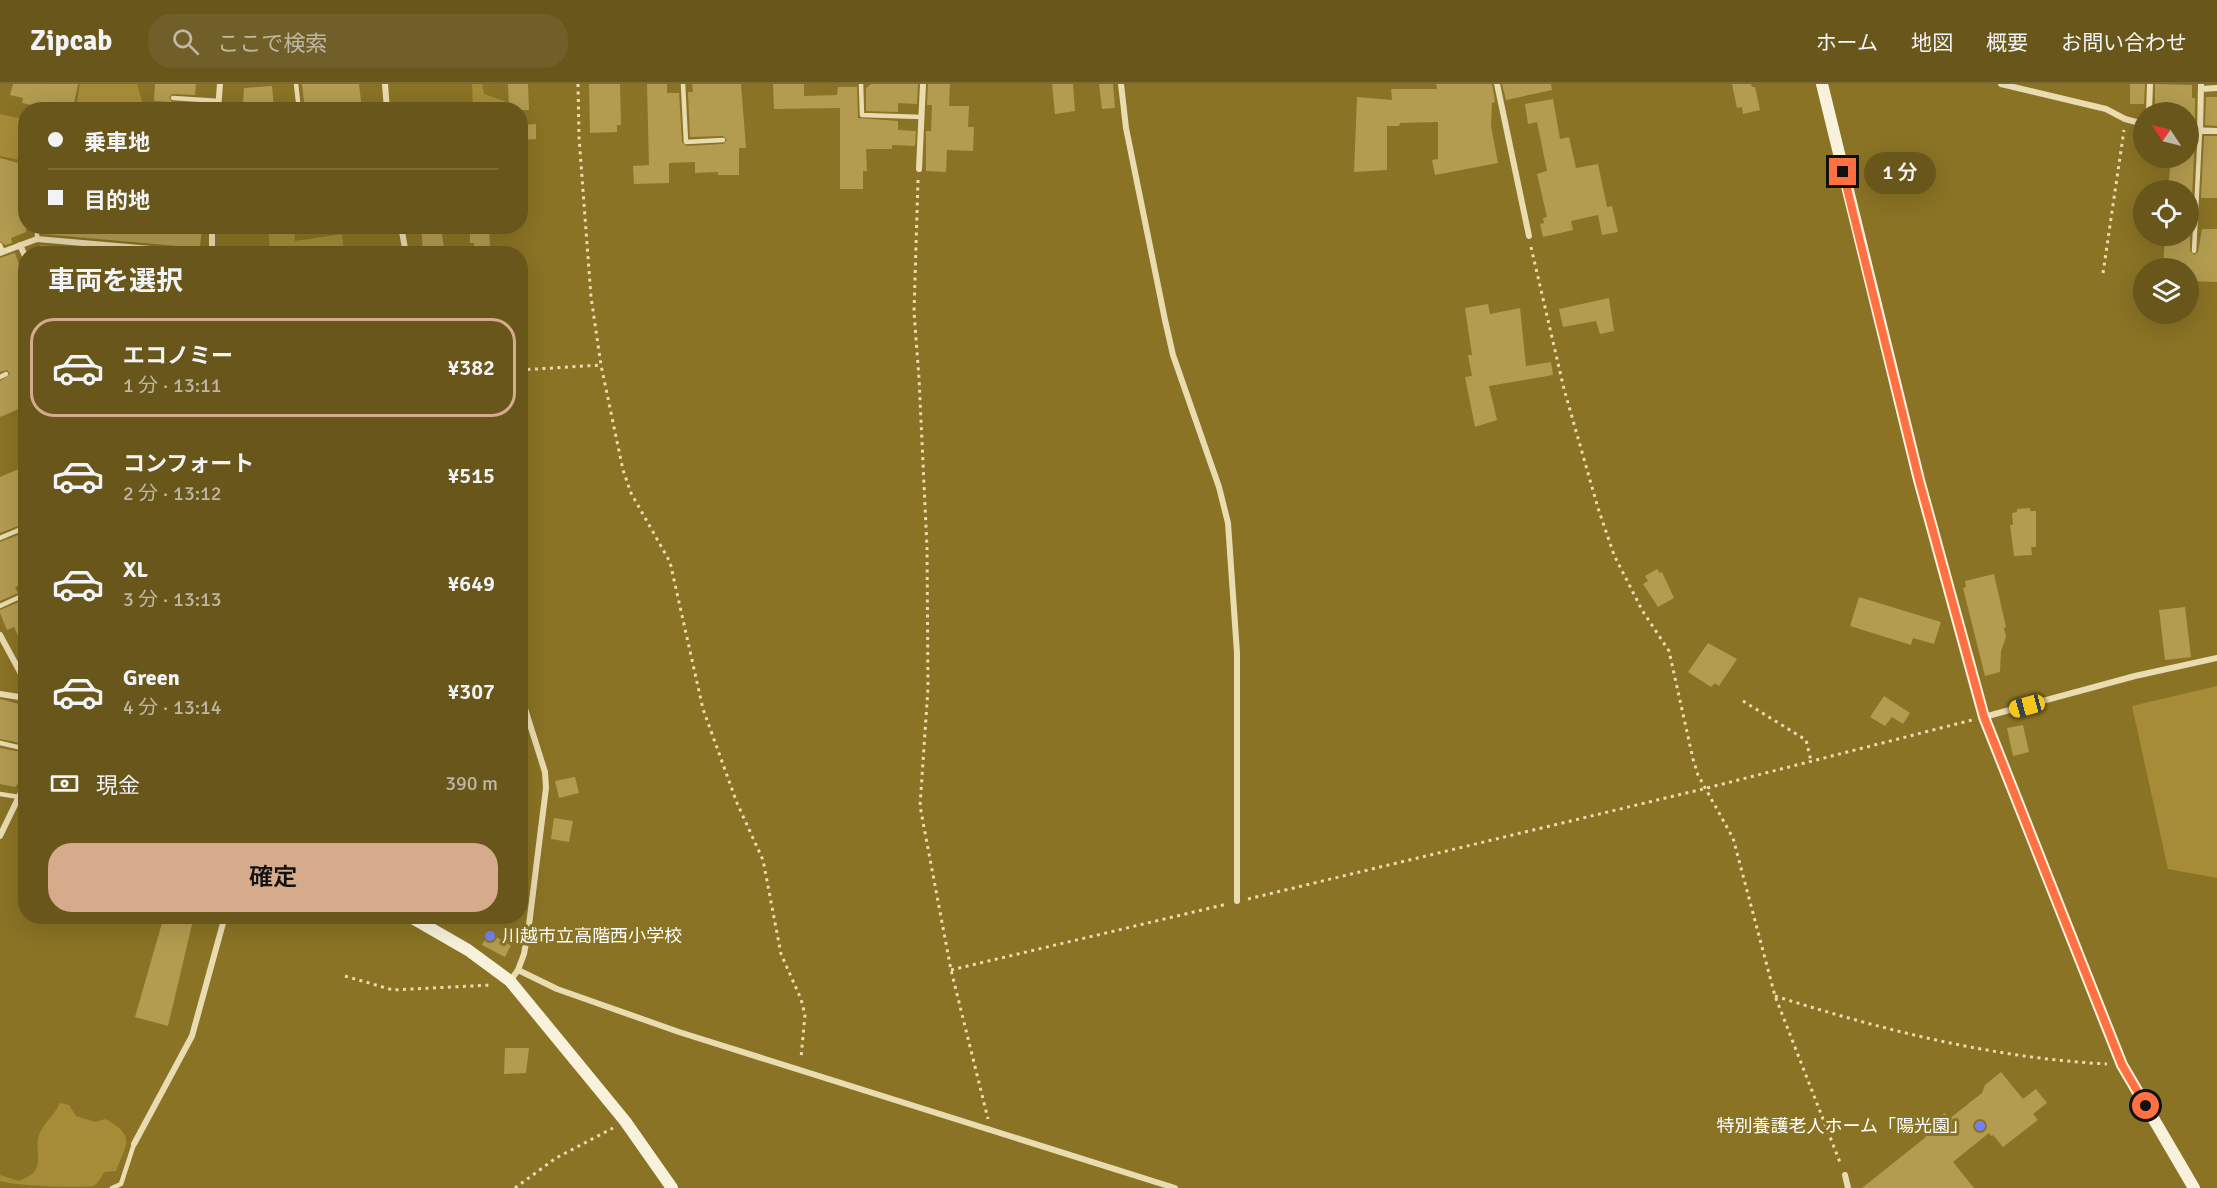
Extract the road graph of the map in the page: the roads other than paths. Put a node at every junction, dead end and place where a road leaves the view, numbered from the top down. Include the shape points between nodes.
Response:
1 (220, 84) edge
2 (296, 84) edge
3 (385, 84) edge
4 (683, 84) edge
5 (861, 84) edge
6 (923, 84) edge
7 (1120, 84) edge
8 (1497, 84) edge
9 (1822, 84) edge
10 (2001, 84) edge
11 (2150, 84) edge
12 (2201, 86) edge
13 (2217, 88) edge
14 (173, 98) dead end
15 (219, 101) joint
16 (298, 102) edge
17 (386, 102) edge
18 (2149, 102) edge
19 (921, 117) junction
20 (2133, 121) edge
21 (2217, 131) edge
22 (2200, 132) junction
23 (723, 140) dead end
24 (919, 169) road end
25 (37, 234) edge
26 (1528, 237) road end
27 (37, 239) junction
28 (20, 245) joint
29 (118, 246) edge
30 (1, 250) edge
31 (2193, 251) dead end
32 (18, 530) edge
33 (0, 538) edge
34 (18, 598) edge
35 (0, 606) edge
36 (0, 635) edge
37 (2217, 658) edge
38 (18, 668) edge
39 (0, 694) edge
40 (18, 697) edge
41 (1984, 717) junction
42 (528, 718) edge
43 (0, 743) edge
44 (18, 747) edge
45 (0, 794) edge
46 (18, 797) edge
47 (18, 799) edge
48 (0, 836) edge
49 (1237, 902) road end
50 (223, 924) edge
51 (423, 924) edge
52 (518, 970) junction
53 (510, 981) junction
54 (134, 1144) joint
55 (1845, 1175) road end
56 (112, 1188) edge
57 (672, 1188) edge
58 (1175, 1188) edge
59 (1848, 1188) edge
60 (2194, 1188) edge

1 - 15 street
2 - 16 lane
3 - 17 street
4 - 23 lane via 686,142
5 - 19 lane via 862,115
6 - 19 street
7 - 49 street via 1165,320 1228,523 1237,653
8 - 26 street
9 - 41 street via 1919,480
10 - 20 street via 2106,109
11 - 18 street
12 - 13 street
12 - 22 street
14 - 15 lane
19 - 24 street
21 - 22 street
22 - 31 lane
25 - 27 lane
27 - 28 street
27 - 29 street
28 - 30 street
32 - 33 lane
34 - 35 lane
36 - 38 street
37 - 41 street
39 - 40 street
41 - 60 street via 2122,1065
42 - 52 street via 545,772 546,788 529,925
43 - 44 lane
45 - 46 lane
47 - 48 street
50 - 54 street via 192,1036
51 - 53 street
52 - 53 street
52 - 58 street via 595,1003
53 - 57 street via 625,1121
54 - 56 lane via 121,1184
55 - 59 street

